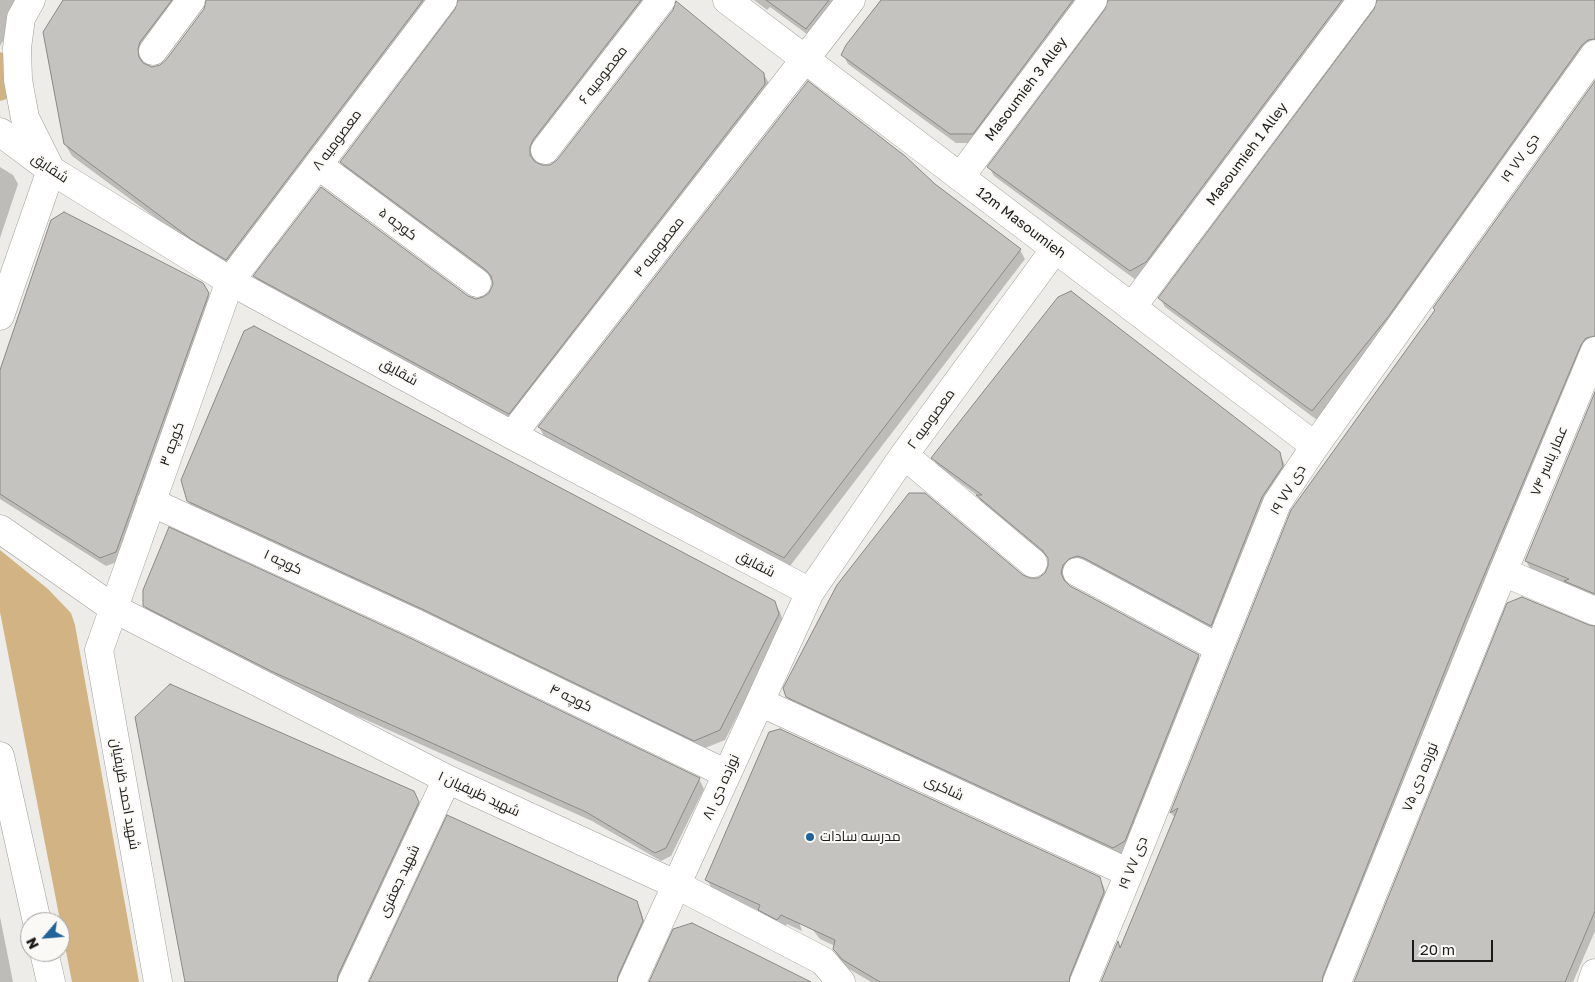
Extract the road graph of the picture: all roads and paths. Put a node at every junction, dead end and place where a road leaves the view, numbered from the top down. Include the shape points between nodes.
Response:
1 (191, 0) edge
2 (443, 0) edge
3 (661, 0) edge
4 (727, 0) edge
5 (852, 0) edge
6 (1093, 0) edge
7 (1362, 0) edge
8 (26, 9) edge
9 (0, 35) edge
10 (153, 51) dead end
11 (1595, 54) edge
12 (805, 60) junction
13 (0, 132) edge
14 (545, 150) dead end
15 (318, 165) junction
16 (51, 170) junction
17 (960, 177) junction
18 (1055, 250) junction
19 (230, 280) junction
20 (477, 283) dead end
21 (1132, 307) junction
22 (0, 316) edge
23 (1595, 351) edge
24 (512, 435) junction
25 (1315, 446) junction
26 (904, 455) junction
27 (151, 502) junction
28 (0, 529) edge
29 (1033, 563) dead end
30 (1077, 572) dead end
31 (1503, 572) junction
32 (810, 592) junction
33 (113, 608) junction
34 (1595, 611) edge
35 (415, 623) joint
36 (1219, 648) junction
37 (760, 702) junction
38 (0, 756) edge
39 (727, 774) junction
40 (447, 779) junction
41 (1129, 873) junction
42 (677, 885) junction
43 (35, 912) edge
44 (46, 962) edge
45 (1595, 972) edge
46 (51, 982) edge
47 (158, 982) edge
48 (352, 982) edge
49 (632, 982) edge
50 (841, 982) edge
51 (1084, 982) edge
52 (1336, 982) edge
53 (1592, 982) edge

1 - 10 street
2 - 15 street, معصومیه ۸
3 - 14 street, معصومیه ۶
4 - 12 street, 12m Masoumieh
5 - 12 street, معصومیه ۴
6 - 17 street, Masoumieh 3 Alley
7 - 21 street, Masoumieh 1 Alley
8 - 9 street
8 - 16 street via 17,48 18,80 25,118
11 - 25 street, ۱۹ دی ۷۷
12 - 17 street, 12m Masoumieh
12 - 24 street, معصومیه ۴
13 - 16 street, شقایق
15 - 19 street, معصومیه ۸
15 - 20 street, کوچه ۵
16 - 19 street, شقایق
16 - 22 street
17 - 18 street, 12m Masoumieh
18 - 21 street, 12m Masoumieh
18 - 26 street, معصومیه ۲
19 - 24 street, شقایق
19 - 27 street, کوچه ۳
21 - 25 street, 12m Masoumieh
23 - 31 street, عمار یاسر ۷۴
24 - 32 street, شقایق
25 - 36 street, ۱۹ دی ۷۷ via 1277,503
26 - 29 street
26 - 32 street, معصومیه ۲
27 - 33 street, کوچه ۳
27 - 35 street, کوچه ۱
28 - 33 street, شهید ظریفیان ۱
30 - 36 street
31 - 34 street
31 - 52 street, نوزده دی ۷۵
32 - 37 street, نوزده دی ۸۱
33 - 40 street, شهید ظریفیان ۱
33 - 47 street, شهید احمد ظریفیان via 100,650
35 - 39 street, کوچه ۴
36 - 41 street, ۱۹ دی ۷۷
37 - 39 street, نوزده دی ۸۱
37 - 41 street, شاکری
38 - 43 street
39 - 42 street, نوزده دی ۸۱
40 - 42 street, شهید ظریفیان ۱
40 - 48 street, شهید جعفری
41 - 51 street, ۱۹ دی ۷۷
42 - 49 street, نوزده دی ۸۱
42 - 50 street, شهید ظریفیان ۱ via 824,961
44 - 46 street
45 - 53 street

